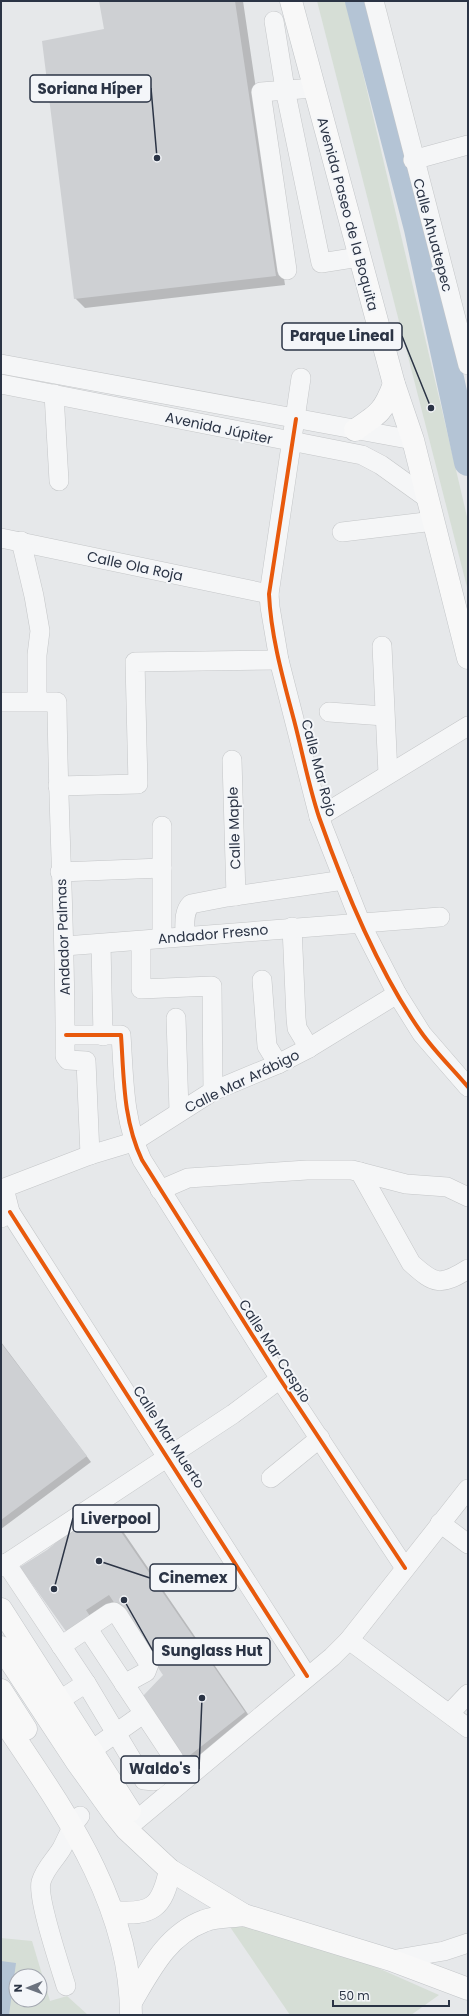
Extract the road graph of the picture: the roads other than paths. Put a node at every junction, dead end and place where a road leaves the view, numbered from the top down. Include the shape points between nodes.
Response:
1 (291, 1) edge
2 (374, 1) edge
3 (274, 21) dead end
4 (314, 88) junction
5 (285, 89) junction
6 (468, 145) edge
7 (414, 160) junction
8 (359, 257) junction
9 (287, 270) dead end
10 (1, 364) edge
11 (468, 364) edge
12 (301, 378) dead end
13 (1, 384) edge
14 (394, 384) junction
15 (54, 394) junction
16 (296, 419) junction
17 (355, 430) junction
18 (413, 440) junction
19 (292, 443) junction
20 (59, 481) dead end
21 (427, 498) junction
22 (434, 521) junction
23 (342, 532) dead end
24 (1, 538) edge
25 (21, 541) junction
26 (269, 594) junction
27 (382, 646) dead end
28 (468, 658) edge
29 (279, 660) junction
30 (38, 701) junction
31 (1, 702) edge
32 (329, 712) dead end
33 (384, 716) junction
34 (468, 726) edge
35 (232, 760) dead end
36 (388, 774) junction
37 (58, 786) junction
38 (319, 816) junction
39 (162, 826) dead end
40 (162, 868) junction
41 (60, 872) junction
42 (344, 880) junction
43 (236, 896) junction
44 (440, 917) dead end
45 (361, 924) junction
46 (292, 927) junction
47 (185, 936) junction
48 (162, 938) junction
49 (140, 941) junction
50 (100, 944) junction
51 (65, 946) junction
52 (262, 980) dead end
53 (397, 994) junction
54 (176, 1018) dead end
55 (66, 1035) junction
56 (112, 1035) junction
57 (309, 1048) junction
58 (278, 1064) junction
59 (468, 1087) edge
60 (213, 1091) junction
61 (179, 1111) junction
62 (133, 1142) junction
63 (90, 1155) junction
64 (360, 1172) junction
65 (3, 1183) edge
66 (158, 1186) junction
67 (468, 1197) edge
68 (6, 1215) edge
69 (468, 1269) edge
70 (280, 1379) junction
71 (320, 1438) junction
72 (168, 1456) junction
73 (271, 1478) dead end
74 (468, 1489) edge
75 (440, 1523) junction
76 (468, 1544) edge
77 (4, 1565) edge
78 (405, 1568) junction
79 (1, 1609) edge
80 (88, 1629) junction
81 (349, 1640) junction
82 (61, 1646) junction
83 (1, 1647) edge
84 (307, 1676) junction
85 (86, 1683) junction
86 (124, 1684) junction
87 (1, 1690) edge
88 (468, 1694) edge
89 (60, 1700) junction
90 (143, 1714) junction
91 (450, 1714) junction
92 (1, 1717) edge
93 (468, 1728) edge
94 (116, 1733) junction
95 (8, 1736) edge
96 (84, 1755) junction
97 (75, 1821) junction
98 (131, 1824) junction
99 (170, 1870) junction
100 (114, 1912) junction
101 (244, 1915) junction
102 (468, 1943) edge
103 (391, 1960) junction
104 (66, 1986) dead end
105 (468, 1989) edge
106 (131, 2009) edge

1 - 4 main road, Avenida Paseo de la Boquita
2 - 7 street
3 - 5 street
4 - 5 street
4 - 8 main road, Avenida Paseo de la Boquita
5 - 8 street via 321,263
5 - 9 street via 261,92
6 - 7 street, Calle Ahuatepec
7 - 11 street, Calle Ahuatepec
8 - 14 main road, Avenida Paseo de la Boquita
10 - 16 street, Avenida Júpiter
12 - 16 street, Calle Mar Rojo
13 - 15 street, Avenida Júpiter
14 - 17 main road via 386,406 377,416
14 - 18 main road, Avenida Paseo de la Boquita
15 - 19 street, Avenida Júpiter
15 - 20 street
16 - 17 street, Avenida Júpiter
16 - 19 street, Calle Mar Rojo
17 - 18 street, Avenida Júpiter
18 - 21 main road, Avenida Paseo de la Boquita
19 - 21 street, Avenida Júpiter via 362,455 386,468
19 - 26 street, Calle Mar Rojo
21 - 22 main road, Avenida Paseo de la Boquita
22 - 23 street
22 - 28 main road, Avenida Paseo de la Boquita
24 - 25 street, Calle Ola Roja
25 - 26 street, Calle Ola Roja
25 - 30 street via 40,631 37,654
26 - 29 street, Calle Mar Rojo
27 - 33 street
29 - 37 street via 135,662 138,784
29 - 38 street, Calle Mar Rojo
30 - 31 street
30 - 37 street, Andador Palmas via 57,702
32 - 33 street
33 - 36 street
34 - 36 street
35 - 43 street, Calle Maple
36 - 38 street
37 - 41 street, Andador Palmas
38 - 42 street, Calle Mar Rojo
39 - 40 street
40 - 41 street
40 - 48 street
41 - 51 street, Andador Palmas
42 - 43 street
42 - 45 street, Calle Mar Rojo
43 - 47 street via 191,904 185,915
44 - 45 street, Andador Fresno
45 - 46 street, Andador Fresno
45 - 53 street, Calle Mar Rojo
46 - 47 street, Andador Fresno
46 - 57 street via 297,1028
47 - 48 street, Andador Fresno
48 - 49 street, Andador Fresno
49 - 50 street, Andador Fresno
49 - 60 street via 141,989 212,986
50 - 51 street, Andador Fresno
50 - 56 street, Calle Mar Caspio
51 - 55 street, Andador Palmas
52 - 58 street via 267,1046
53 - 57 street, Calle Mar Arábigo
53 - 59 street, Calle Mar Rojo via 422,1034
54 - 61 street
55 - 56 street
55 - 63 street, Andador Palmas via 68,1060 82,1059 86,1061 87,1066
56 - 62 street, Calle Mar Caspio
57 - 58 street, Calle Mar Arábigo
58 - 60 street, Calle Mar Arábigo
60 - 61 street, Calle Mar Arábigo
61 - 62 street, Calle Mar Arábigo
62 - 63 street, Calle Mar Arábigo
62 - 66 street, Calle Mar Caspio
63 - 65 street, Calle Mar Arábigo
64 - 66 street via 307,1170 188,1178
64 - 67 street via 406,1184 447,1187
64 - 69 street via 411,1263 428,1278 438,1281 450,1280
65 - 68 street, Calle Mar Arábigo
66 - 70 street, Calle Mar Caspio
68 - 72 street, Calle Mar Muerto
70 - 71 street, Calle Mar Caspio
70 - 72 street
71 - 73 street
71 - 78 street, Calle Mar Caspio
72 - 77 street
72 - 84 street, Calle Mar Muerto
74 - 75 street
75 - 76 street
75 - 78 street
77 - 82 street
78 - 81 street
79 - 89 main road
80 - 82 street
80 - 86 street
80 - 86 street via 110,1613 118,1615 149,1664 146,1672
81 - 84 street
81 - 91 street
82 - 85 street
83 - 96 main road
84 - 98 street
85 - 89 street
85 - 94 street
86 - 90 street
87 - 97 main road
88 - 91 street
89 - 96 main road
90 - 94 street
90 - 94 street via 174,1759 173,1764 154,1781 144,1780
91 - 93 street
92 - 95 main road
94 - 96 street
95 - 97 main road
96 - 98 main road via 119,1795
97 - 100 main road
97 - 104 street via 62,1848 47,1867 41,1883 41,1899
98 - 99 main road
99 - 100 main road via 166,1890 157,1904 143,1913
99 - 101 main road
100 - 106 main road via 127,1961
101 - 103 main road
101 - 106 main road via 205,1920 181,1933 158,1955
102 - 103 street via 444,1951
103 - 105 main road

